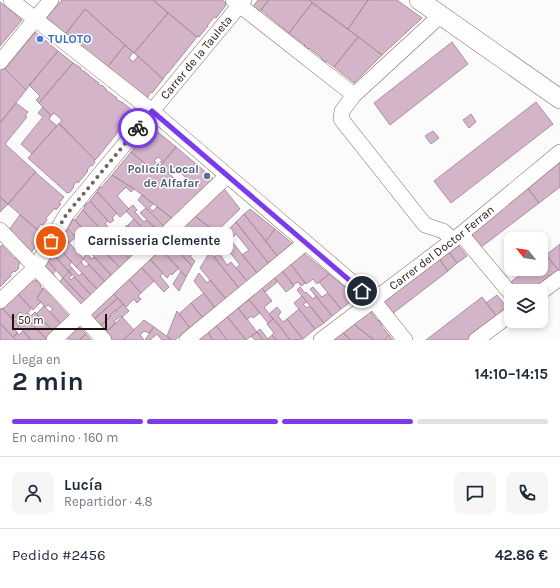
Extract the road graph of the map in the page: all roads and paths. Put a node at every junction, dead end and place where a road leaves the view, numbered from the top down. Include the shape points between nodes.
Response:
1 (11, 0) edge
2 (51, 0) edge
3 (419, 0) edge
4 (238, 2) edge
5 (441, 15) junction
6 (35, 20) junction
7 (0, 62) edge
8 (354, 96) junction
9 (560, 99) edge
10 (152, 111) junction
11 (560, 152) edge
12 (227, 176) junction
13 (0, 230) edge
14 (456, 237) junction
15 (306, 243) junction
16 (36, 267) junction
17 (560, 278) edge
18 (504, 287) edge
19 (548, 287) edge
20 (373, 300) junction
21 (0, 301) edge
22 (81, 315) junction
23 (504, 319) edge
24 (54, 340) edge
25 (104, 340) edge
26 (187, 340) edge
27 (321, 340) edge
28 (405, 340) edge
29 (476, 340) edge

1 - 6 street
2 - 6 street
3 - 5 street
4 - 8 street
4 - 10 street, Carrer de la Tauleta
5 - 8 street
5 - 9 street
6 - 7 street
6 - 10 street
8 - 14 street via 342,111 341,119 425,225
10 - 12 street
10 - 16 street, Carrer de la Tauleta via 66,215
11 - 14 street, Carrer del Doctor Ferran
12 - 15 street
12 - 22 street
13 - 16 street
14 - 18 street
14 - 20 street, Carrer del Doctor Ferran
15 - 20 street
15 - 26 street
16 - 21 street, Carrer de la Tauleta
16 - 22 street
17 - 19 street
20 - 27 street, Carrer del Doctor Ferran
20 - 28 street
22 - 24 street
22 - 25 street
23 - 29 street

